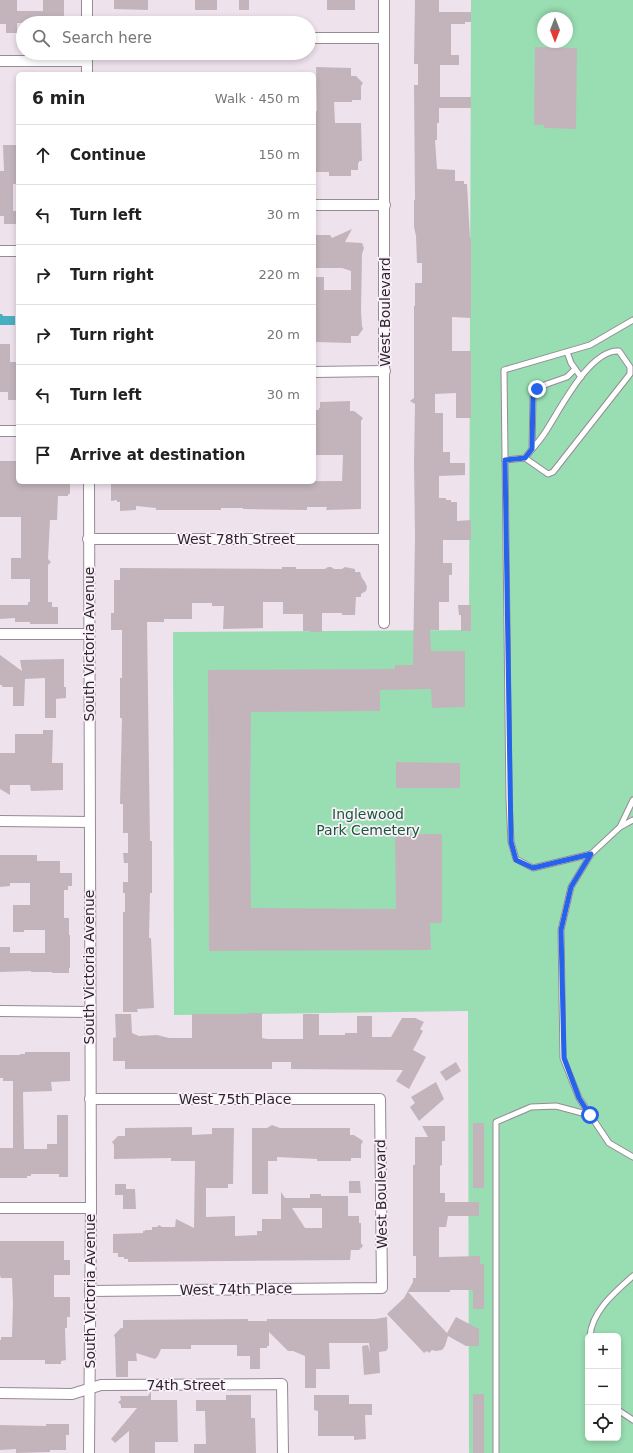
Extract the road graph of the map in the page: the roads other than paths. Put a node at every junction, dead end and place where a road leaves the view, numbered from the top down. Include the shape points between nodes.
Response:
1 (87, 0) edge
2 (384, 0) edge
3 (87, 16) edge
4 (316, 38) edge
5 (384, 38) junction
6 (22, 60) edge
7 (87, 60) edge
8 (0, 61) edge
9 (87, 72) edge
10 (316, 205) edge
11 (385, 205) junction
12 (0, 251) edge
13 (16, 251) edge
14 (633, 320) edge
15 (567, 352) junction
16 (575, 369) junction
17 (385, 371) junction
18 (316, 372) edge
19 (581, 377) junction
20 (0, 431) edge
21 (16, 431) edge
22 (532, 449) junction
23 (525, 458) junction
24 (505, 460) junction
25 (89, 484) edge
26 (88, 539) junction
27 (384, 539) junction
28 (384, 623) dead end
29 (0, 634) edge
30 (89, 634) junction
31 (633, 800) edge
32 (633, 820) edge
33 (0, 821) edge
34 (89, 822) junction
35 (620, 827) junction
36 (591, 854) junction
37 (0, 1012) edge
38 (90, 1012) junction
39 (90, 1099) junction
40 (380, 1099) joint
41 (590, 1115) junction
42 (633, 1157) edge
43 (0, 1208) edge
44 (90, 1208) junction
45 (633, 1276) edge
46 (382, 1288) joint
47 (90, 1291) junction
48 (591, 1333) edge
49 (90, 1389) junction
50 (0, 1393) edge
51 (621, 1412) edge
52 (633, 1420) edge
53 (89, 1453) edge
54 (283, 1453) edge
55 (496, 1453) edge

1 - 3 street
2 - 5 street, West Boulevard
4 - 5 street
5 - 11 street, West Boulevard
6 - 8 street
7 - 9 street
10 - 11 street
11 - 17 street, West Boulevard
12 - 13 street
14 - 15 lane via 590,345
15 - 16 lane
15 - 24 lane via 504,370
16 - 19 lane
16 - 22 lane via 567,377 537,389 533,397
17 - 18 street
17 - 27 street, West Boulevard
19 - 22 lane
19 - 23 lane via 595,361 613,351 619,351 630,367 630,374 553,472 548,474
20 - 21 street
22 - 23 lane
23 - 24 lane
24 - 36 lane via 511,842 516,860 533,868
25 - 26 street, South Victoria Avenue
26 - 27 street, West 78th Street
26 - 30 street, South Victoria Avenue
27 - 28 street, West Boulevard
29 - 30 street
30 - 34 street, South Victoria Avenue
31 - 35 lane
32 - 35 lane
33 - 34 street
34 - 38 street, South Victoria Avenue
35 - 36 lane
36 - 41 lane via 571,887 561,930 564,1058 579,1098
37 - 38 street
38 - 39 street, South Victoria Avenue
39 - 40 street, West 75th Place
39 - 44 street, South Victoria Avenue
40 - 46 street, West Boulevard
41 - 42 lane via 609,1143
41 - 55 lane via 556,1106 531,1108 496,1122
43 - 44 street
44 - 47 street, South Victoria Avenue
45 - 48 lane via 598,1311
46 - 47 street, West 74th Place
47 - 49 street, South Victoria Avenue
49 - 50 street, 74th Street via 72,1394
49 - 53 street, South Victoria Avenue
49 - 54 street, 74th Street via 101,1386 282,1384
51 - 52 lane

